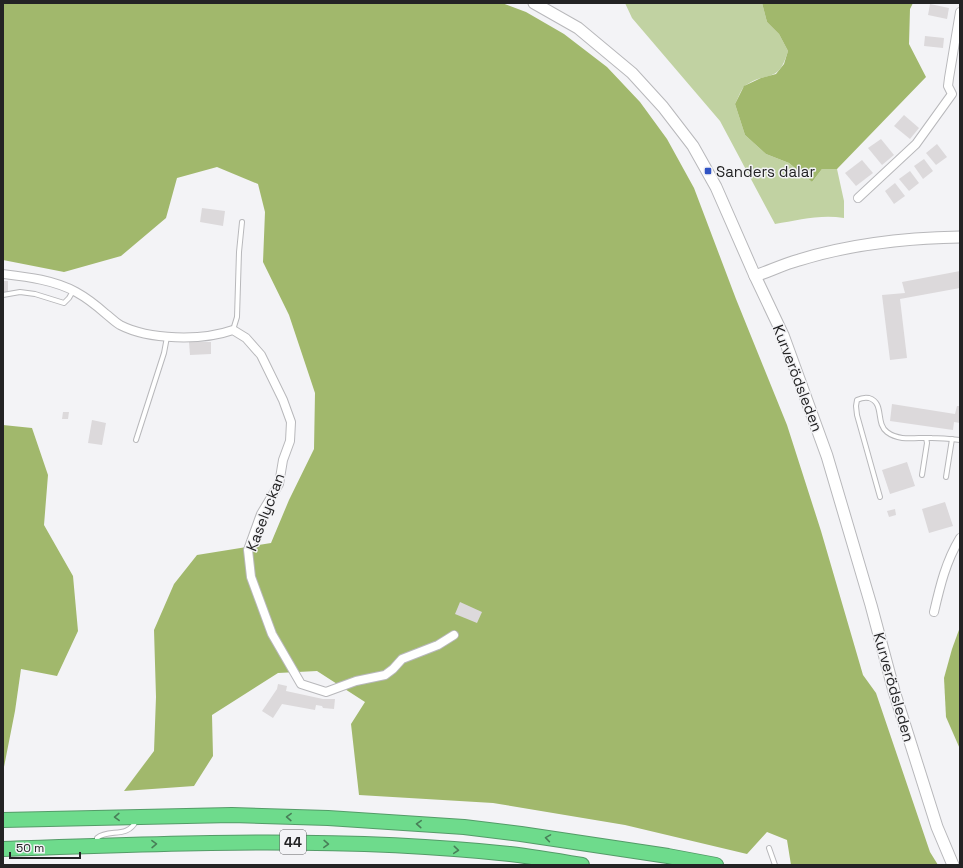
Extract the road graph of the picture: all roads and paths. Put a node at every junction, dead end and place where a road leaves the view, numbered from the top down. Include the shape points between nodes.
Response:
1 (534, 3) edge
2 (960, 12) edge
3 (952, 94) junction
4 (960, 98) edge
5 (858, 198) dead end
6 (242, 222) dead end
7 (960, 237) edge
8 (3, 274) edge
9 (755, 276) junction
10 (73, 290) junction
11 (3, 295) edge
12 (233, 330) junction
13 (167, 337) junction
14 (926, 438) junction
15 (952, 439) junction
16 (136, 440) dead end
17 (960, 440) edge
18 (922, 475) dead end
19 (946, 477) dead end
20 (880, 497) dead end
21 (960, 538) edge
22 (934, 612) dead end
23 (454, 635) dead end
24 (137, 817) junction
25 (3, 820) edge
26 (937, 827) junction
27 (586, 844) junction
28 (97, 845) junction
29 (769, 848) dead end
30 (3, 849) edge
31 (582, 865) edge
32 (674, 865) edge
33 (716, 865) edge
34 (775, 865) edge
35 (953, 865) edge
36 (960, 865) edge

1 - 9 main road, Kurverödsleden via 578,28 632,73 663,108 693,146 708,171
2 - 3 street via 948,78
3 - 4 street
3 - 5 street via 916,144
6 - 12 lane via 237,317
7 - 9 main road via 855,246 798,260
8 - 10 street via 60,284
9 - 26 main road, Kurverödsleden via 783,335 827,456 894,692
10 - 11 lane via 70,298 64,303 20,292
10 - 13 street via 119,325 138,332
12 - 13 street via 220,334
12 - 23 street, Kaselyckan via 246,338 261,355 291,422 290,441 283,460 279,484 261,514 248,550 251,577 272,634 301,684 326,692 356,681 385,675 402,659 438,645
13 - 16 lane
14 - 15 lane
14 - 18 lane
14 - 20 lane via 908,439 890,434 882,426 878,405 865,398 857,400 857,415
15 - 17 lane
15 - 19 lane
21 - 22 street via 944,571
24 -> 25 highway, 44
27 -> 24 highway, 44 via 464,827 328,818 232,815
24 - 28 lane via 127,830 100,835 97,838
26 - 35 main road, Kurverödsleden
26 - 36 main road, Kurverödsleden
27 - 32 highway, 44
27 - 33 highway
28 - 30 highway, 44
28 -> 31 highway, 44 via 285,842 408,846 510,854
29 - 34 lane

